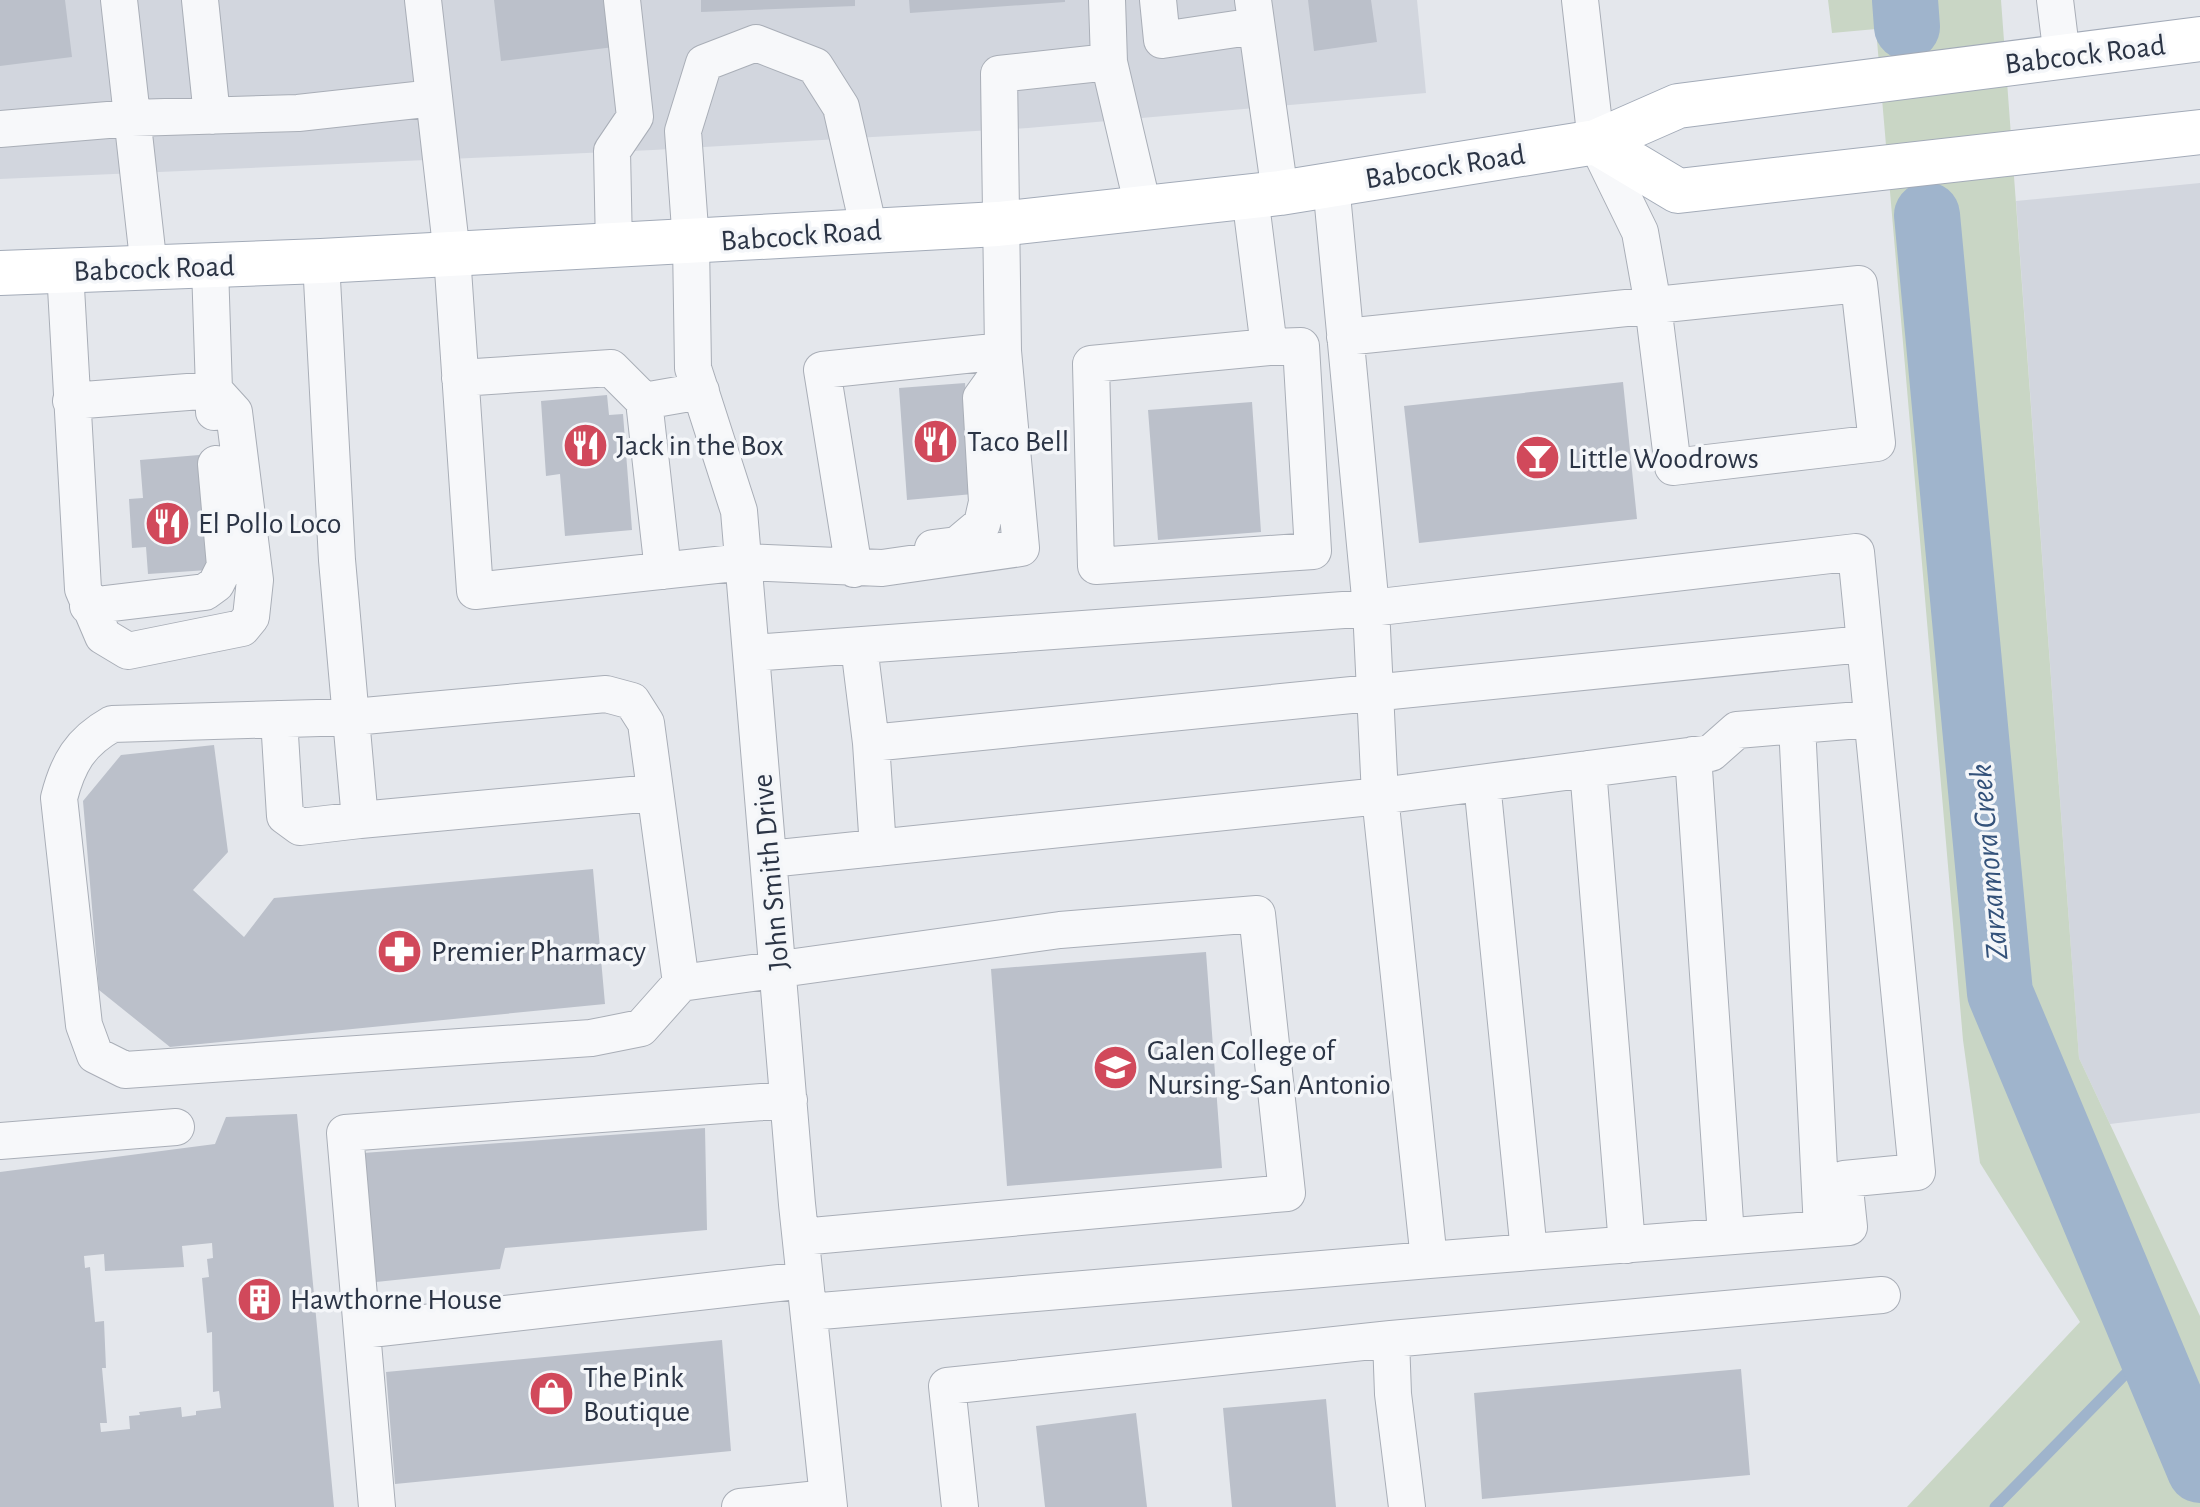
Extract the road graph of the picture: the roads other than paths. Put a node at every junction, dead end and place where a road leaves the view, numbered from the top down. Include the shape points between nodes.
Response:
1 (119, 0) edge
2 (200, 0) edge
3 (423, 0) edge
4 (622, 0) edge
5 (1107, 0) edge
6 (1158, 0) edge
7 (1584, 0) edge
8 (2055, 0) edge
9 (1255, 13) edge
10 (2200, 39) edge
11 (2062, 57) junction
12 (1109, 62) junction
13 (434, 98) junction
14 (212, 116) junction
15 (132, 118) junction
16 (0, 129) edge
17 (2200, 132) edge
18 (1596, 142) junction
19 (1331, 184) junction
20 (1265, 194) junction
21 (1143, 207) junction
22 (998, 224) junction
23 (869, 230) junction
24 (691, 243) junction
25 (614, 247) junction
26 (452, 255) junction
27 (321, 261) junction
28 (210, 267) junction
29 (149, 268) junction
30 (65, 270) junction
31 (0, 273) edge
32 (1653, 305) junction
33 (1345, 337) junction
34 (1269, 347) junction
35 (1003, 359) junction
36 (460, 378) junction
37 (214, 390) junction
38 (701, 391) junction
39 (71, 401) junction
40 (644, 401) junction
41 (744, 562) junction
42 (868, 568) junction
43 (663, 571) junction
44 (88, 606) junction
45 (1371, 608) junction
46 (1863, 644) junction
47 (859, 646) junction
48 (751, 653) junction
49 (1375, 694) junction
50 (353, 717) junction
51 (279, 719) junction
52 (1872, 719) junction
53 (1797, 725) junction
54 (871, 743) junction
55 (1693, 755) junction
56 (1588, 769) junction
57 (1482, 783) junction
58 (653, 793) junction
59 (1380, 796) junction
60 (360, 820) junction
61 (878, 848) junction
62 (769, 859) junction
63 (778, 969) junction
64 (681, 983) junction
65 (789, 1100) junction
66 (176, 1127) dead end
67 (0, 1141) edge
68 (1822, 1229) junction
69 (1726, 1236) junction
70 (801, 1237) junction
71 (1627, 1245) junction
72 (1529, 1252) junction
73 (1429, 1260) junction
74 (1882, 1295) dead end
75 (807, 1296) junction
76 (362, 1330) junction
77 (1391, 1339) junction
78 (829, 1503) edge
79 (377, 1507) edge
80 (740, 1507) edge
81 (960, 1507) edge
82 (1407, 1507) edge

1 - 15 street
2 - 14 street
3 - 13 street
4 - 25 street via 635,117 612,151
5 - 12 street
6 - 9 street via 1162,40
7 - 18 street
8 - 11 street
9 - 20 street
10 - 11 main road, Babcock Road
11 - 18 main road, Babcock Road via 1678,106
12 - 21 street
12 - 22 street via 999,74
13 - 14 street
13 - 26 street
14 - 15 street
15 - 16 street
15 - 29 street
17 - 18 main road via 1678,191
18 - 19 main road, Babcock Road
18 - 32 street via 1637,223
19 - 20 main road, Babcock Road
19 - 33 street
20 - 21 main road, Babcock Road
20 - 34 street
21 - 22 main road, Babcock Road
22 - 23 main road, Babcock Road
22 - 35 street
23 - 24 main road, Babcock Road
23 - 24 street, John Smith Drive via 841,107 815,66 756,43 704,63 683,131
24 - 25 main road, Babcock Road
24 - 38 street, John Smith Drive via 693,368
25 - 26 main road, Babcock Road
26 - 27 main road, Babcock Road
26 - 36 street
27 - 28 main road, Babcock Road
27 - 50 street via 337,560
28 - 29 main road, Babcock Road
28 - 37 street
29 - 30 main road, Babcock Road
30 - 31 main road, Babcock Road
30 - 39 street
32 - 32 street via 1859,284 1877,443 1673,467
32 - 33 street
33 - 45 street
34 - 34 street via 1301,346 1313,551 1096,566 1091,364
35 - 42 street via 981,398 987,502 982,524 957,545 901,553
35 - 42 street via 1021,548
35 - 42 street via 822,370
36 - 40 street via 611,368
36 - 43 street via 475,591
37 - 39 street
37 - 44 street via 225,566 216,584 205,592
37 - 44 street via 234,412 255,580 251,617 242,628 128,651 103,636
38 - 40 street
38 - 41 street, John Smith Drive via 739,511
39 - 44 street
40 - 43 street
41 - 42 street
41 - 43 street
41 - 48 street, John Smith Drive
45 - 46 street via 1856,552
45 - 47 street
45 - 49 street
46 - 49 street
46 - 52 street
47 - 48 street
47 - 54 street
48 - 62 street, John Smith Drive
49 - 54 street
49 - 59 street
50 - 51 street
50 - 58 street via 606,694 632,701 646,723
50 - 60 street
51 - 60 street via 285,816 300,827
51 - 64 street via 112,724 88,738 67,767 59,798 84,1025 95,1055 125,1070 591,1038 641,1028
52 - 53 street
52 - 68 street via 1917,1172 1844,1179 1849,1227
53 - 55 street via 1737,730 1711,753
53 - 68 street
54 - 61 street
55 - 56 street
55 - 69 street
56 - 57 street
56 - 71 street
57 - 59 street
57 - 72 street
58 - 60 street
58 - 64 street
59 - 61 street
59 - 73 street
61 - 62 street
62 - 63 street, John Smith Drive
63 - 64 street
63 - 65 street, John Smith Drive
63 - 70 street via 1060,930 1257,914 1287,1193
65 - 70 street, John Smith Drive
65 - 76 street via 345,1133
66 - 67 street
68 - 69 street
69 - 71 street
70 - 75 street, John Smith Drive
71 - 72 street
72 - 73 street
73 - 75 street
74 - 77 street
75 - 76 street
75 - 78 street, John Smith Drive
76 - 79 street
77 - 81 street via 947,1386
77 - 82 street
78 - 80 street

